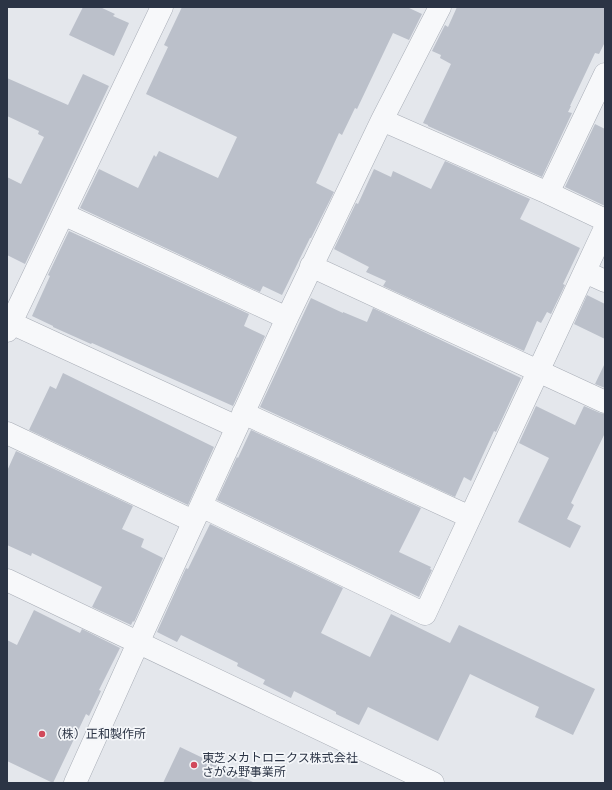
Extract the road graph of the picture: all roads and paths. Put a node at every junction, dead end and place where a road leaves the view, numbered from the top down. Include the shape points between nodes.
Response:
1 (162, 7) edge
2 (440, 7) edge
3 (605, 74) edge
4 (382, 120) junction
5 (548, 193) junction
6 (63, 214) junction
7 (605, 220) edge
8 (605, 228) edge
9 (311, 266) junction
10 (585, 272) junction
11 (605, 281) edge
12 (287, 318) junction
13 (9, 327) edge
14 (538, 370) junction
15 (605, 402) edge
16 (240, 420) junction
17 (7, 433) edge
18 (197, 514) junction
19 (470, 517) junction
20 (7, 580) edge
21 (138, 643) junction
22 (75, 783) edge
23 (433, 783) edge

1 - 6 street
2 - 4 street
3 - 5 street
4 - 5 street
4 - 9 street
5 - 7 street
6 - 12 street
6 - 13 street
8 - 10 street
9 - 12 street
9 - 14 street
10 - 11 street
10 - 14 street
12 - 16 street
13 - 16 street
14 - 15 street
14 - 19 street
16 - 18 street
16 - 19 street
17 - 18 street
18 - 19 street via 425,614
18 - 21 street
20 - 21 street
21 - 22 street
21 - 23 street

